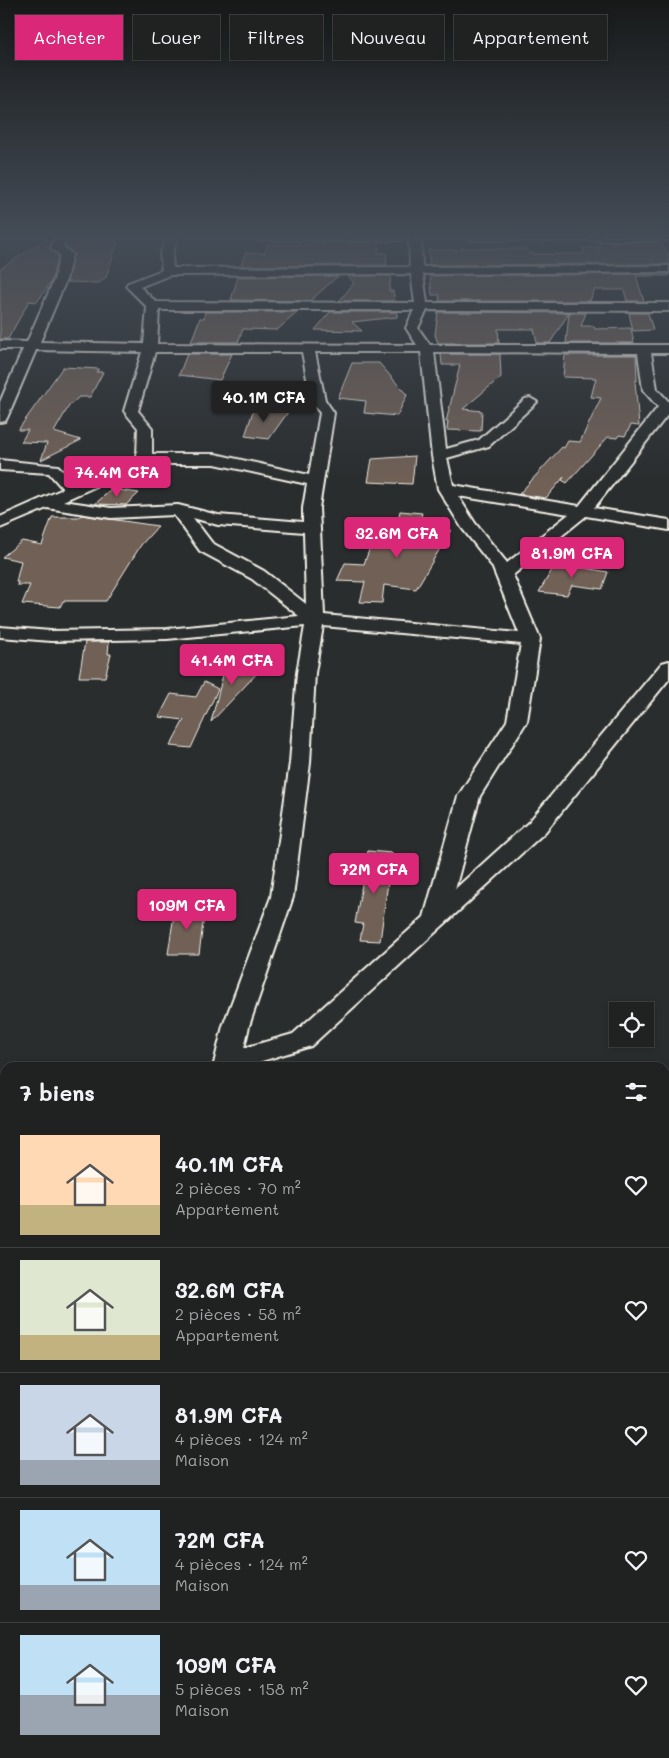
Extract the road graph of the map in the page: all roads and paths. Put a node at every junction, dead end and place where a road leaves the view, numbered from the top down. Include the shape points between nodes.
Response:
1 (42, 319) edge
2 (152, 319) edge
3 (416, 319) edge
4 (32, 344) junction
5 (0, 345) edge
6 (150, 348) junction
7 (308, 349) junction
8 (644, 349) junction
9 (669, 349) edge
10 (427, 350) junction
11 (530, 402) dead end
12 (0, 418) edge
13 (650, 426) junction
14 (669, 428) edge
15 (439, 456) junction
16 (144, 459) junction
17 (0, 465) edge
18 (314, 480) junction
19 (446, 489) junction
20 (74, 491) junction
21 (45, 503) junction
22 (178, 510) junction
23 (584, 510) junction
24 (0, 523) edge
25 (669, 526) edge
26 (312, 528) junction
27 (504, 573) junction
28 (315, 620) junction
29 (0, 632) edge
30 (531, 639) junction
31 (669, 667) edge
32 (435, 919) junction
33 (227, 1062) edge
34 (232, 1062) edge

1 - 4 street
2 - 6 street
3 - 10 street via 412,328
4 - 5 street
4 - 6 street
4 - 12 street
6 - 7 street
6 - 16 street via 131,410 145,428
7 - 10 street
7 - 18 street via 318,400 327,413
8 - 9 street
8 - 10 street
8 - 13 street via 650,390 666,407
10 - 15 street
11 - 15 street via 484,442
13 - 14 street
13 - 23 street
15 - 19 street
16 - 18 street via 215,459
16 - 20 street
17 - 20 street via 53,469
18 - 26 street
19 - 23 street
19 - 27 street
20 - 21 street
21 - 22 street via 111,513
21 - 24 street
22 - 26 street via 218,520
22 - 28 street via 206,547 258,576
23 - 25 street
23 - 27 street
26 - 28 street
27 - 30 street
28 - 29 street via 167,634 51,636
28 - 30 street
28 - 33 street via 306,673 300,763 282,897
30 - 32 street via 516,721 468,796
31 - 32 street via 537,827
32 - 34 street via 302,1040

